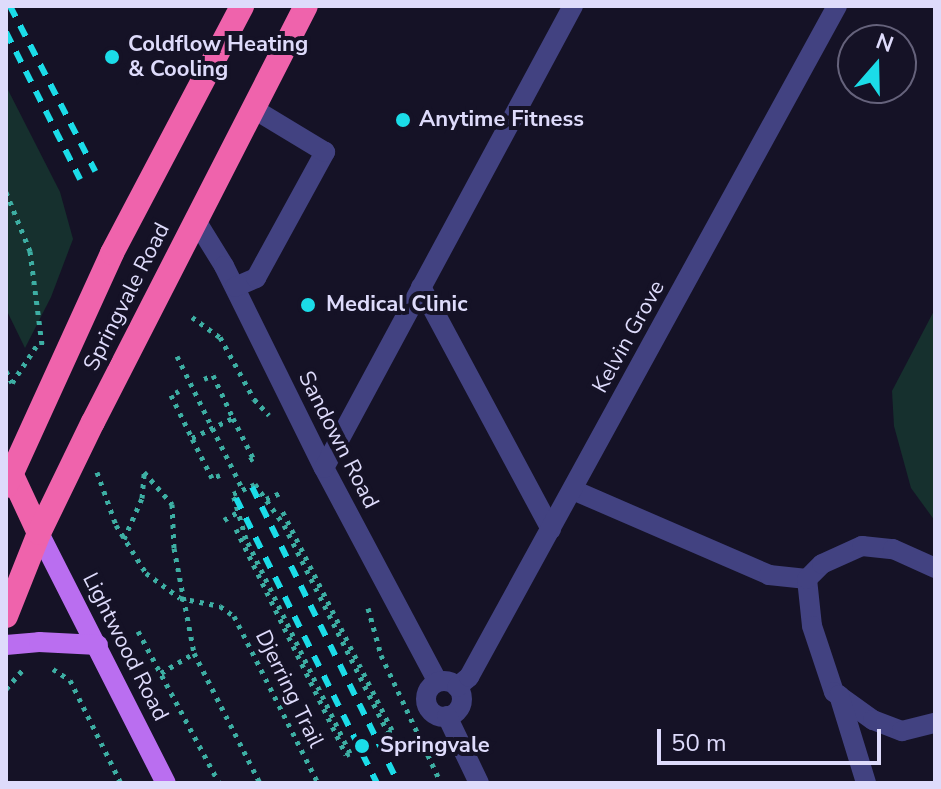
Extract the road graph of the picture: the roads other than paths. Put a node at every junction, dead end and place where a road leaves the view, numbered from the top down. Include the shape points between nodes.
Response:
1 (242, 6) edge
2 (306, 6) edge
3 (573, 6) edge
4 (837, 6) edge
5 (252, 108) junction
6 (195, 219) junction
7 (235, 287) junction
8 (421, 287) junction
9 (324, 468) junction
10 (8, 474) edge
11 (573, 490) junction
12 (551, 529) junction
13 (39, 533) junction
14 (935, 568) edge
15 (807, 579) junction
16 (6, 616) edge
17 (6, 645) edge
18 (98, 645) junction
19 (447, 684) junction
20 (839, 695) junction
21 (447, 716) junction
22 (935, 723) edge
23 (163, 781) edge
24 (479, 783) edge
25 (866, 783) edge

1 - 10 highway, Springvale Road via 132,214
2 - 5 highway, Springvale Road
3 - 8 street
4 - 11 street, Kelvin Grove
5 - 6 highway, Springvale Road
5 - 7 street via 325,152 256,278
6 - 7 street, Sandown Road
6 - 13 highway, Springvale Road
7 - 9 street, Sandown Road
8 - 9 street
8 - 12 street
9 - 19 street, Sandown Road
10 - 13 highway
11 - 12 street, Kelvin Grove
11 - 15 street via 769,575
12 - 19 street, Kelvin Grove via 469,677
13 - 16 highway, Springvale Road
13 - 18 main road, Lightwood Road
14 - 15 street via 893,549 862,546 822,564
15 - 20 street via 812,626
17 - 18 main road
18 - 23 main road, Lightwood Road
19 - 21 street via 461,704
19 - 21 street via 427,692 425,700 432,713
20 - 22 street via 873,720 902,731
20 - 25 street
21 - 24 street

